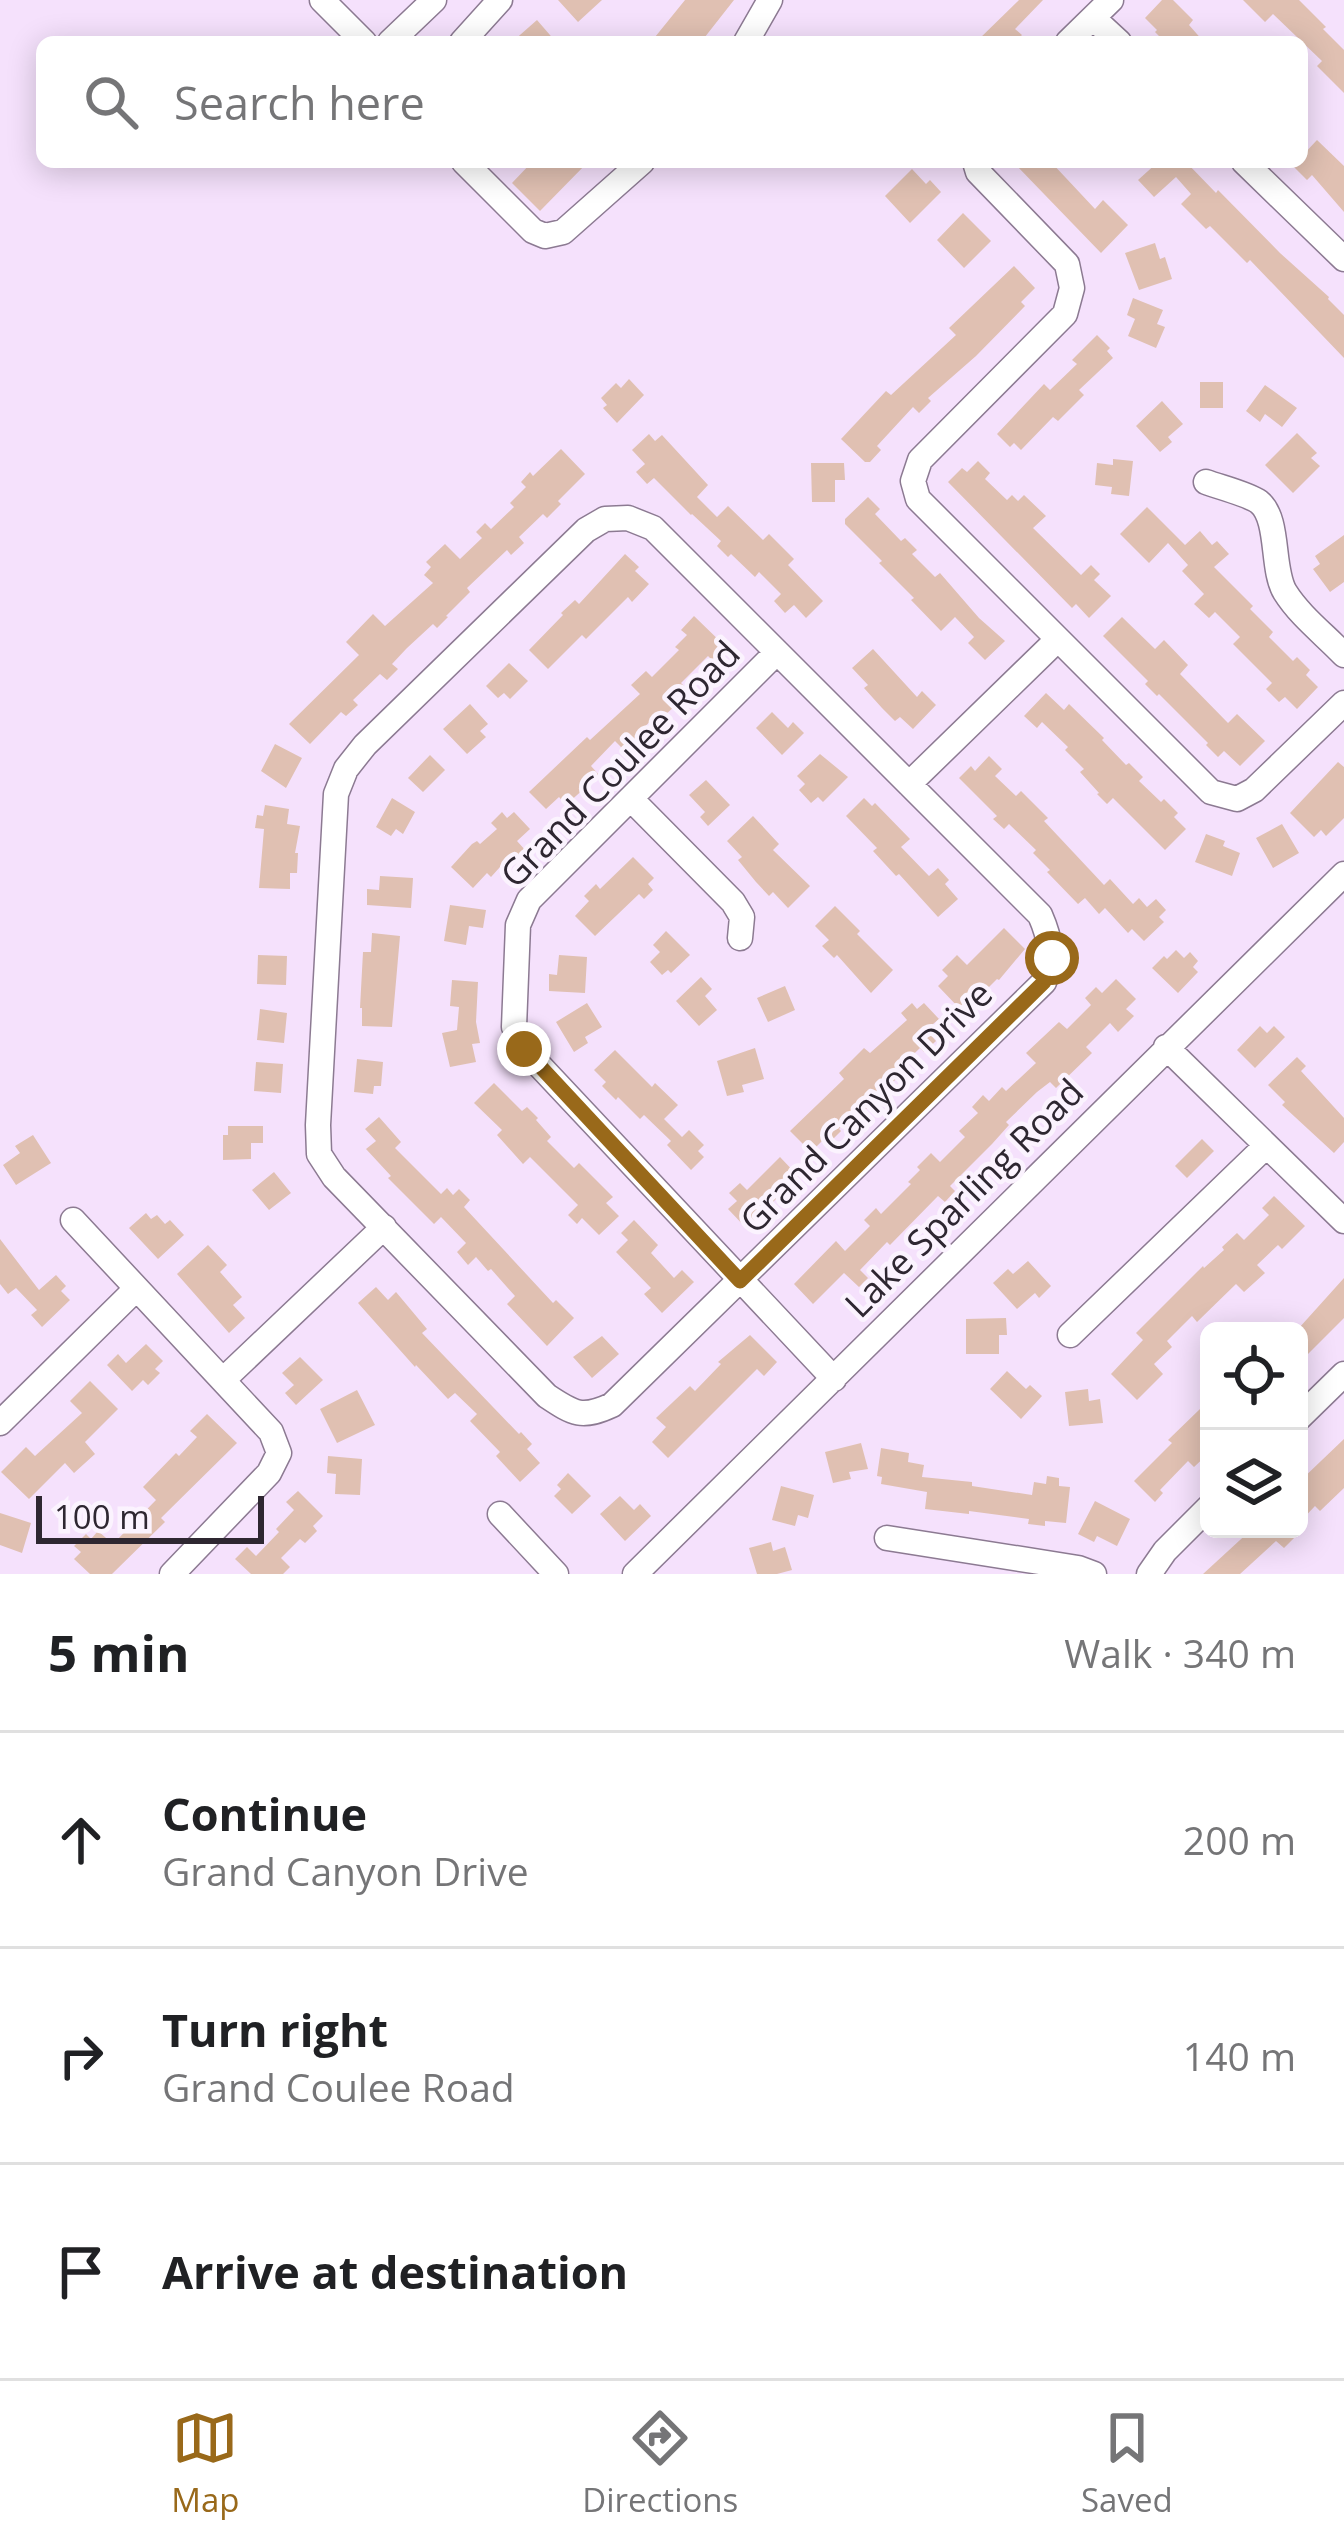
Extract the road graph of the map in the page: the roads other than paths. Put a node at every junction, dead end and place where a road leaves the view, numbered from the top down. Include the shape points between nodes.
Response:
1 (322, 0) edge
2 (434, 0) edge
3 (500, 0) edge
4 (770, 0) edge
5 (1102, 9) edge
6 (358, 36) edge
7 (396, 36) edge
8 (467, 36) edge
9 (749, 36) edge
10 (1074, 36) edge
11 (1116, 36) edge
12 (470, 168) edge
13 (635, 168) edge
14 (977, 168) edge
15 (1250, 168) edge
16 (1344, 259) edge
17 (1205, 482) dead end
18 (1057, 640) junction
19 (777, 652) junction
20 (1344, 655) edge
21 (1344, 703) edge
22 (909, 784) junction
23 (631, 799) junction
24 (1344, 874) edge
25 (740, 938) dead end
26 (1166, 1048) junction
27 (1266, 1146) junction
28 (74, 1220) dead end
29 (1344, 1221) edge
30 (384, 1227) junction
31 (740, 1281) junction
32 (136, 1289) junction
33 (1070, 1335) dead end
34 (1344, 1374) edge
35 (834, 1379) junction
36 (223, 1380) junction
37 (1308, 1409) edge
38 (0, 1423) edge
39 (500, 1514) dead end
40 (1200, 1516) edge
41 (887, 1538) dead end
42 (172, 1574) edge
43 (556, 1574) edge
44 (634, 1574) edge
45 (1094, 1574) edge
46 (1149, 1574) edge

1 - 6 street
2 - 7 street
3 - 8 street
4 - 9 street
5 - 10 street
5 - 11 street
12 - 13 street via 545,236 563,232
14 - 18 street via 1067,264 1072,288 1065,314 920,460 914,492
15 - 16 street
17 - 20 street via 1260,502 1284,591
18 - 21 street via 1211,792 1237,799
18 - 22 street
19 - 22 street, Grand Canyon Drive
19 - 23 street, Grand Coulee Road
19 - 30 street, Grand Canyon Drive via 653,528 605,519 346,769 336,794 319,1154
22 - 31 street, Grand Canyon Drive via 1040,915 1052,958 1044,982
23 - 25 street via 733,902
23 - 31 street, Grand Coulee Road via 529,901 518,925 514,1027 524,1049
24 - 26 street, Lake Sparling Road
26 - 27 street
26 - 35 street, Lake Sparling Road
27 - 29 street
27 - 33 street
28 - 32 street
30 - 31 street, Grand Canyon Drive via 547,1396 590,1415 612,1405
30 - 36 street
31 - 35 street, Grand Coulee Road
32 - 36 street
32 - 38 street
34 - 37 street
35 - 44 street, Lake Sparling Road
36 - 42 street via 271,1432 279,1453
39 - 43 street
40 - 46 street
41 - 45 street

